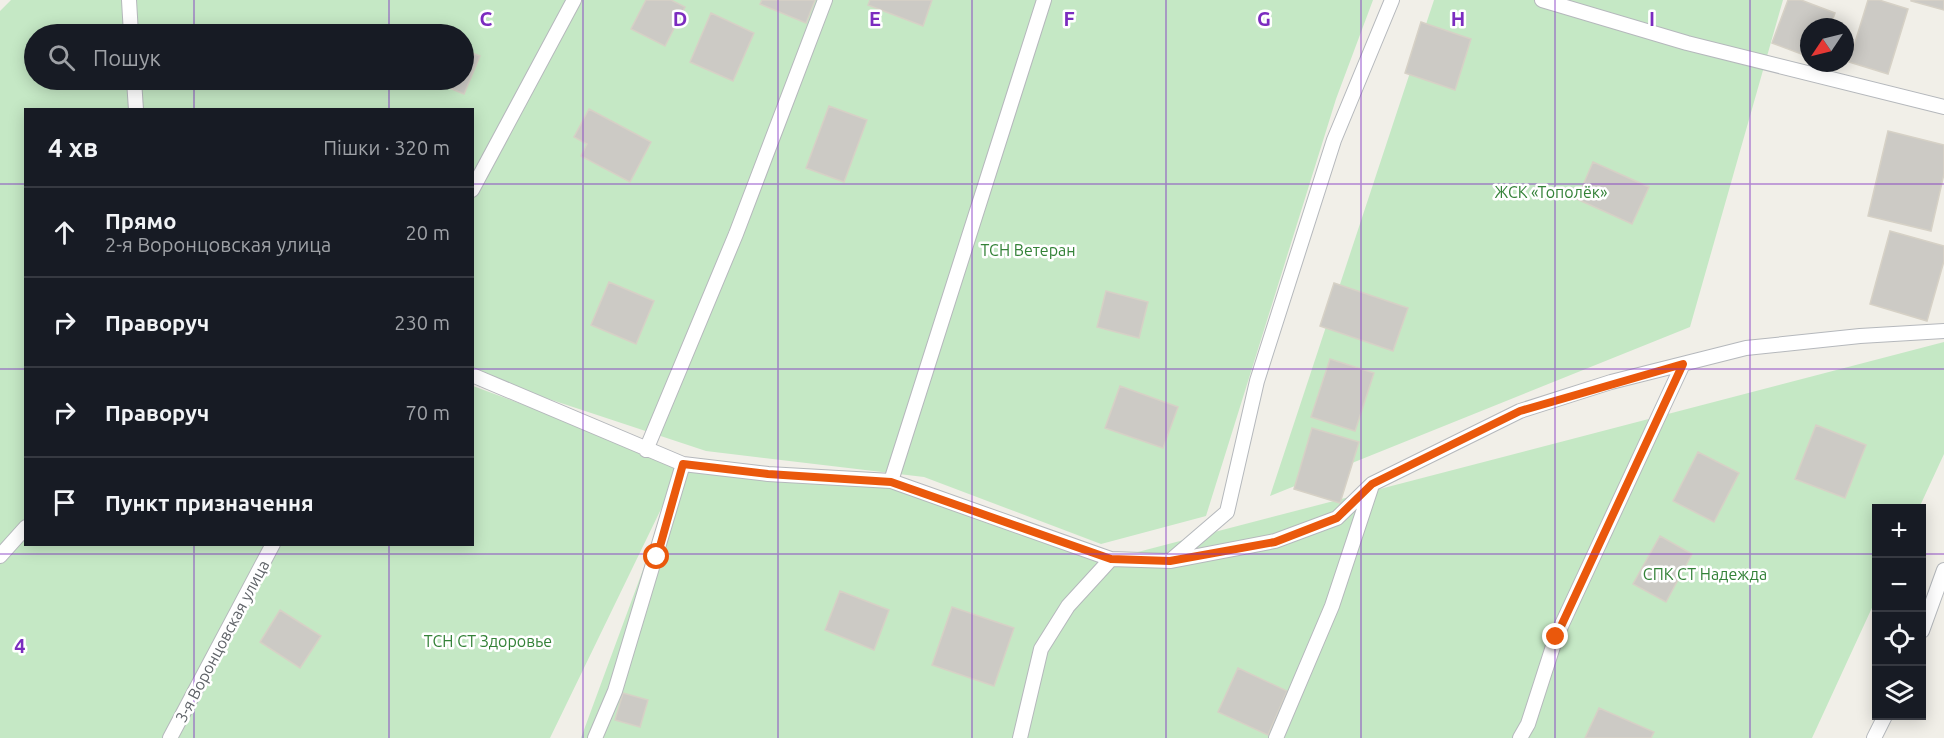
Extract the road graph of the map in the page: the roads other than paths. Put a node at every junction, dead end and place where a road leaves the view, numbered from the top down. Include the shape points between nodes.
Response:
1 (129, 0) edge
2 (574, 0) edge
3 (825, 0) edge
4 (1044, 0) edge
5 (1392, 0) edge
6 (1542, 0) edge
7 (130, 24) edge
8 (135, 90) edge
9 (1944, 107) edge
10 (136, 108) edge
11 (474, 186) edge
12 (1944, 331) edge
13 (1683, 364) junction
14 (474, 376) edge
15 (646, 450) junction
16 (683, 464) junction
17 (891, 482) junction
18 (1372, 484) junction
19 (24, 528) edge
20 (272, 546) edge
21 (0, 556) edge
22 (1111, 559) junction
23 (1170, 561) junction
24 (1944, 570) edge
25 (1926, 620) edge
26 (1883, 720) edge
27 (170, 738) edge
28 (595, 738) edge
29 (1020, 738) edge
30 (1276, 738) edge
31 (1520, 738) edge
32 (1874, 738) edge

1 - 7 lane
2 - 11 lane
3 - 15 lane via 736,234
4 - 17 lane
5 - 23 lane via 1334,140 1260,370 1227,512
6 - 9 lane via 1687,43
8 - 10 lane
12 - 13 lane via 1746,348
13 - 18 lane via 1520,411
13 - 31 lane via 1556,637
14 - 15 lane
15 - 16 lane
16 - 17 lane
16 - 28 lane via 615,692
17 - 22 lane
18 - 23 lane via 1337,518 1275,542
18 - 30 lane via 1332,606
19 - 21 lane
20 - 27 lane, 3-я Воронцовская улица
22 - 23 lane
22 - 29 lane via 1068,606 1041,650
24 - 25 lane
26 - 32 lane

